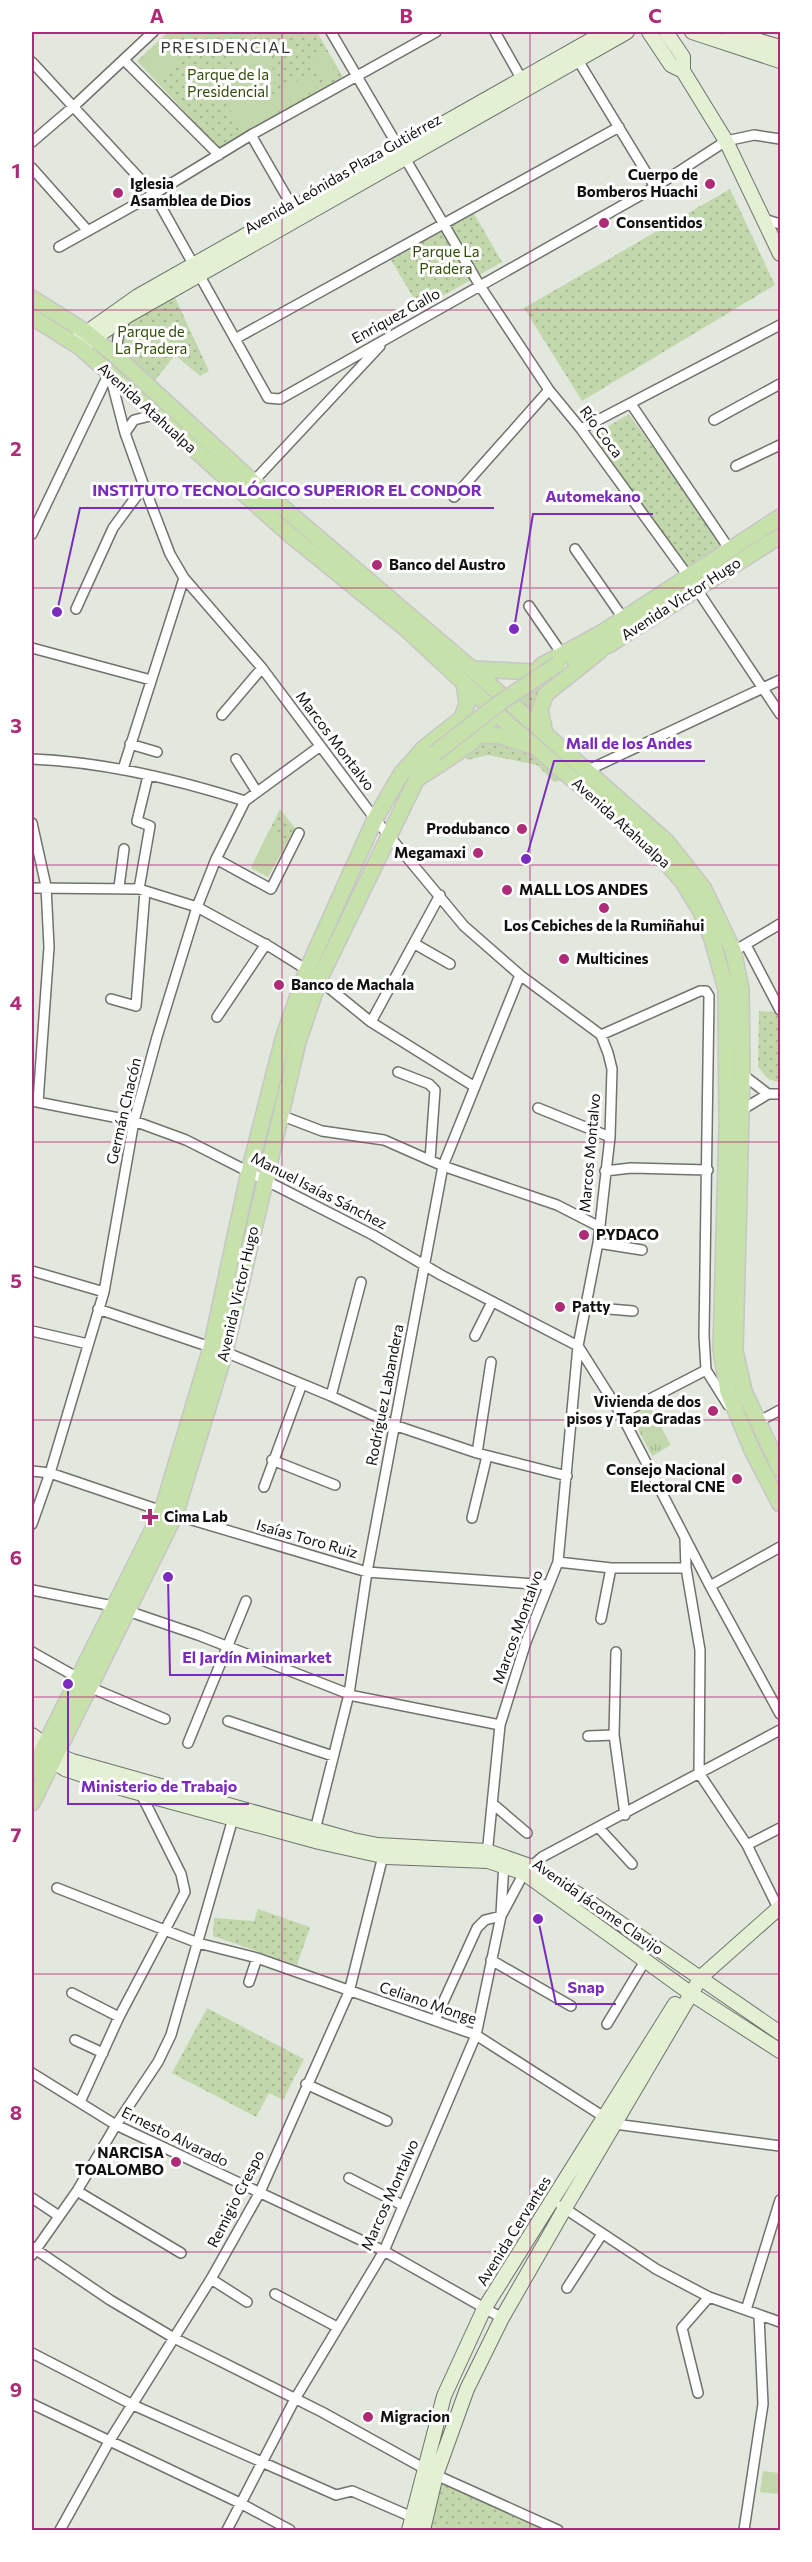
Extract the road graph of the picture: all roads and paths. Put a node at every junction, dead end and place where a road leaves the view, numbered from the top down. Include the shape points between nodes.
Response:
1 (153, 32) edge
2 (331, 32) edge
3 (436, 32) edge
4 (495, 32) edge
5 (605, 32) edge
6 (627, 32) edge
7 (649, 32) edge
8 (666, 32) edge
9 (690, 32) edge
10 (729, 32) edge
11 (418, 36) edge
12 (676, 46) junction
13 (780, 47) edge
14 (574, 54) junction
15 (123, 60) junction
16 (780, 61) edge
17 (32, 62) edge
18 (683, 70) junction
19 (355, 76) junction
20 (521, 78) junction
21 (73, 108) junction
22 (619, 127) junction
23 (251, 135) junction
24 (780, 139) edge
25 (726, 141) junction
26 (32, 142) edge
27 (400, 152) junction
28 (219, 155) junction
29 (32, 168) edge
30 (655, 187) junction
31 (154, 194) junction
32 (296, 213) junction
33 (764, 219) junction
34 (444, 223) junction
35 (780, 224) edge
36 (88, 231) junction
37 (59, 247) dead end
38 (780, 254) edge
39 (196, 270) junction
40 (480, 286) junction
41 (32, 288) edge
42 (38, 301) edge
43 (127, 316) junction
44 (32, 317) edge
45 (780, 325) edge
46 (90, 335) junction
47 (387, 338) junction
48 (235, 339) junction
49 (77, 345) junction
50 (117, 357) junction
51 (109, 373) junction
52 (780, 384) edge
53 (549, 390) junction
54 (631, 404) junction
55 (154, 415) junction
56 (714, 420) dead end
57 (581, 429) junction
58 (125, 433) junction
59 (780, 445) edge
60 (736, 466) dead end
61 (253, 482) junction
62 (144, 486) junction
63 (454, 497) dead end
64 (780, 517) edge
65 (32, 534) edge
66 (780, 536) edge
67 (575, 549) dead end
68 (730, 550) junction
69 (688, 576) junction
70 (184, 578) junction
71 (697, 591) junction
72 (529, 606) dead end
73 (76, 609) dead end
74 (623, 618) junction
75 (605, 639) junction
76 (32, 648) edge
77 (560, 659) junction
78 (262, 668) junction
79 (536, 670) junction
80 (468, 675) junction
81 (151, 680) junction
82 (780, 680) edge
83 (557, 684) junction
84 (765, 687) junction
85 (502, 708) junction
86 (780, 714) edge
87 (222, 715) dead end
88 (462, 718) junction
89 (545, 734) junction
90 (476, 738) junction
91 (130, 744) junction
92 (319, 747) junction
93 (536, 747) junction
94 (157, 752) dead end
95 (429, 758) junction
96 (32, 759) edge
97 (236, 759) dead end
98 (123, 769) junction
99 (586, 771) junction
100 (148, 776) junction
101 (420, 777) junction
102 (257, 792) junction
103 (392, 792) junction
104 (245, 801) junction
105 (375, 819) junction
106 (32, 823) edge
107 (299, 833) dead end
108 (389, 834) junction
109 (124, 849) dead end
110 (216, 859) junction
111 (46, 886) junction
112 (118, 887) junction
113 (32, 888) edge
114 (142, 890) junction
115 (440, 895) junction
116 (197, 907) junction
117 (780, 924) edge
118 (266, 944) junction
119 (415, 944) junction
120 (740, 948) junction
121 (450, 964) dead end
122 (313, 975) junction
123 (520, 975) junction
124 (111, 999) dead end
125 (780, 1010) edge
126 (217, 1017) dead end
127 (371, 1022) junction
128 (601, 1035) junction
129 (398, 1072) dead end
130 (742, 1074) junction
131 (475, 1088) junction
132 (768, 1094) junction
133 (780, 1094) edge
134 (34, 1102) edge
135 (538, 1108) dead end
136 (741, 1110) junction
137 (280, 1115) junction
138 (134, 1121) junction
139 (727, 1125) junction
140 (610, 1137) junction
141 (430, 1160) junction
142 (443, 1166) junction
143 (708, 1170) junction
144 (605, 1171) junction
145 (249, 1172) junction
146 (266, 1180) junction
147 (598, 1226) junction
148 (598, 1243) junction
149 (642, 1250) dead end
150 (425, 1265) junction
151 (32, 1271) edge
152 (361, 1282) dead end
153 (104, 1292) junction
154 (492, 1302) junction
155 (586, 1307) junction
156 (98, 1309) junction
157 (633, 1311) dead end
158 (32, 1331) edge
159 (475, 1336) dead end
160 (88, 1344) junction
161 (578, 1346) junction
162 (218, 1350) junction
163 (491, 1362) dead end
164 (706, 1370) junction
165 (302, 1384) junction
166 (331, 1396) junction
167 (780, 1410) edge
168 (621, 1414) junction
169 (737, 1415) junction
170 (756, 1423) junction
171 (394, 1425) junction
172 (482, 1455) junction
173 (272, 1460) junction
174 (780, 1469) edge
175 (32, 1471) edge
176 (50, 1473) junction
177 (567, 1476) junction
178 (335, 1485) dead end
179 (264, 1487) dead end
180 (780, 1504) edge
181 (168, 1513) junction
182 (472, 1518) dead end
183 (32, 1524) edge
184 (685, 1536) junction
185 (780, 1547) edge
186 (558, 1562) junction
187 (611, 1568) junction
188 (686, 1568) junction
189 (367, 1572) junction
190 (548, 1585) junction
191 (710, 1586) junction
192 (32, 1590) edge
193 (246, 1601) dead end
194 (120, 1609) junction
195 (601, 1618) dead end
196 (226, 1647) junction
197 (32, 1652) edge
198 (616, 1652) dead end
199 (83, 1683) junction
200 (349, 1694) junction
201 (780, 1714) edge
202 (165, 1719) dead end
203 (228, 1721) dead end
204 (500, 1725) junction
205 (780, 1730) edge
206 (614, 1735) junction
207 (588, 1736) dead end
208 (188, 1743) dead end
209 (42, 1750) edge
210 (333, 1756) junction
211 (32, 1771) edge
212 (699, 1773) junction
213 (141, 1794) junction
214 (32, 1803) edge
215 (493, 1804) junction
216 (235, 1814) junction
217 (625, 1815) junction
218 (599, 1828) junction
219 (780, 1828) edge
220 (315, 1830) junction
221 (527, 1833) dead end
222 (747, 1845) junction
223 (383, 1856) junction
224 (487, 1856) junction
225 (504, 1860) junction
226 (632, 1864) dead end
227 (527, 1870) junction
228 (57, 1888) dead end
229 (780, 1909) edge
230 (501, 1916) junction
231 (164, 1930) junction
232 (198, 1943) junction
233 (257, 1958) junction
234 (490, 1960) junction
235 (645, 1961) junction
236 (701, 1977) junction
237 (249, 1982) dead end
238 (687, 1991) junction
239 (349, 1992) junction
240 (72, 1993) dead end
241 (571, 2006) dead end
242 (120, 2017) junction
243 (435, 2020) junction
244 (606, 2024) dead end
245 (780, 2033) edge
246 (476, 2035) junction
247 (75, 2040) dead end
248 (780, 2051) edge
249 (103, 2053) junction
250 (32, 2073) edge
251 (306, 2084) junction
252 (80, 2102) junction
253 (387, 2121) dead end
254 (609, 2121) junction
255 (116, 2125) junction
256 (780, 2146) edge
257 (349, 2178) dead end
258 (77, 2191) junction
259 (260, 2192) junction
260 (32, 2198) edge
261 (780, 2200) edge
262 (551, 2202) junction
263 (402, 2205) junction
264 (565, 2208) junction
265 (59, 2216) junction
266 (602, 2234) junction
267 (33, 2250) edge
268 (384, 2251) junction
269 (181, 2253) dead end
270 (212, 2279) junction
271 (567, 2288) dead end
272 (275, 2294) dead end
273 (709, 2297) junction
274 (247, 2302) dead end
275 (484, 2309) junction
276 (746, 2310) junction
277 (759, 2316) junction
278 (502, 2318) junction
279 (780, 2322) edge
280 (337, 2327) junction
281 (174, 2338) junction
282 (32, 2354) edge
283 (698, 2393) dead end
284 (295, 2398) junction
285 (32, 2404) edge
286 (133, 2405) junction
287 (110, 2440) junction
288 (262, 2461) junction
289 (431, 2471) junction
290 (242, 2505) junction
291 (410, 2524) edge
292 (60, 2530) edge
293 (226, 2530) edge
294 (290, 2530) edge
295 (423, 2530) edge
296 (558, 2530) edge
297 (744, 2530) edge

1 - 15 street
2 - 19 street, Río Coca
3 - 11 street
4 - 20 street
5 - 14 street, Avenida Leónidas Plaza Gutiérrez
6 - 14 street, Avenida Leónidas Plaza Gutiérrez
7 - 18 street via 671,65
8 - 12 street
9 - 12 street via 679,38
9 - 16 street
10 - 13 street
11 - 19 street
12 - 18 street via 683,57
14 - 20 street, Avenida Leónidas Plaza Gutiérrez
14 - 22 street
14 - 27 street, Avenida Leónidas Plaza Gutiérrez
15 - 21 street
15 - 28 street
17 - 21 street
18 - 25 street
19 - 23 street
19 - 27 street, Río Coca
20 - 27 street, Avenida Leónidas Plaza Gutiérrez
21 - 26 street
21 - 31 street
22 - 30 street
22 - 34 street
23 - 28 street
23 - 32 street
24 - 25 street, Enriquez Gallo via 754,135
25 - 30 street, Enriquez Gallo
25 - 33 street
27 - 32 street, Avenida Leónidas Plaza Gutiérrez
27 - 34 street, Río Coca
28 - 31 street
29 - 36 street
30 - 40 street, Enriquez Gallo
31 - 36 street
31 - 39 street
32 - 39 street, Avenida Leónidas Plaza Gutiérrez
33 - 35 street
33 - 38 street
34 - 40 street, Río Coca
34 - 48 street
36 - 37 street
39 - 43 street, Avenida Leónidas Plaza Gutiérrez
39 - 46 street, Avenida Leónidas Plaza Gutiérrez via 138,296
39 - 48 street
40 - 47 street, Enriquez Gallo
40 - 53 street, Río Coca
41 - 42 street
42 - 46 main road, Avenida Atahualpa
43 - 46 street, Avenida Leónidas Plaza Gutiérrez
43 - 50 street via 118,337
44 - 49 main road, Avenida Atahualpa
45 - 54 street
46 - 49 street
46 - 50 main road, Avenida Atahualpa
47 - 48 street, Enriquez Gallo via 280,399 268,398
47 - 61 street
49 - 51 main road, Avenida Atahualpa
50 - 51 street
50 - 61 main road, Avenida Atahualpa
51 - 55 main road, Avenida Atahualpa
51 - 58 street, Marcos Montalvo
51 - 65 street
52 - 56 street
53 - 57 street, Río Coca
53 - 63 street
54 - 57 street
54 - 68 street
55 - 58 street via 134,420
55 - 80 main road, Avenida Atahualpa via 288,533
57 - 69 street, Río Coca
58 - 62 street, Marcos Montalvo
59 - 60 street
61 - 80 main road, Avenida Atahualpa
62 - 70 street, Marcos Montalvo via 170,554
62 - 73 street via 113,528
64 - 68 main road, Avenida Victor Hugo
66 - 71 main road, Avenida Victor Hugo
67 - 74 street
68 - 69 main road, Avenida Victor Hugo
69 - 71 street, Río Coca
69 - 74 main road, Avenida Victor Hugo
70 - 78 street, Marcos Montalvo
70 - 81 street
71 - 75 main road, Avenida Victor Hugo
71 - 84 street, Río Coca
72 - 77 street
74 - 75 main road, Avenida Victor Hugo
75 - 77 main road, Avenida Victor Hugo
75 - 77 main road, Avenida Victor Hugo
75 - 83 main road
76 - 81 street
77 - 79 main road, Avenida Victor Hugo
77 - 95 main road, Avenida Victor Hugo, bridge
78 - 87 street
78 - 92 street, Marcos Montalvo
79 - 80 main road
79 - 83 main road via 546,682
79 - 85 main road, Avenida Victor Hugo
80 - 85 main road, Avenida Atahualpa
80 - 88 main road via 467,704
81 - 91 street
82 - 84 street
83 - 89 main road via 542,700 540,717
84 - 86 street, Río Coca
84 - 99 street
85 - 89 main road, Avenida Atahualpa
85 - 90 main road, Avenida Victor Hugo
85 - 93 main road, Avenida Atahualpa
88 - 90 main road via 474,727
88 - 103 main road, Avenida Victor Hugo via 409,763
89 - 99 main road, Avenida Atahualpa
90 - 93 main road via 501,736
90 - 101 main road, Avenida Victor Hugo
91 - 94 street
91 - 98 street
92 - 102 street, Germán Chacón
92 - 105 street, Marcos Montalvo
93 - 139 main road, Avenida Atahualpa via 655,850 683,882 700,910 726,982
95 - 101 main road, Avenida Victor Hugo
95 - 103 main road, Avenida Victor Hugo
96 - 98 street via 78,761
97 - 102 street
98 - 100 street
99 - 120 main road, Avenida Atahualpa via 667,842 690,868
100 - 104 street
100 - 114 street via 137,821 150,826
101 - 108 main road, Avenida Victor Hugo
102 - 104 street, Germán Chacón
103 - 105 main road, Avenida Victor Hugo
104 - 110 street, Germán Chacón
105 - 108 street, Marcos Montalvo
105 - 122 main road, Avenida Victor Hugo
106 - 111 street
107 - 110 street via 271,889
108 - 115 street, Marcos Montalvo
108 - 122 main road, Avenida Victor Hugo
109 - 112 street
110 - 116 street, Germán Chacón
111 - 112 street
111 - 113 street
111 - 134 street via 49,947
112 - 114 street
114 - 116 street
114 - 124 street via 136,1006
115 - 119 street
115 - 123 street, Marcos Montalvo via 464,926
116 - 118 street
116 - 138 street, Germán Chacón
117 - 120 street
118 - 122 street
118 - 126 street
119 - 121 street
119 - 127 street
120 - 125 street
120 - 130 main road, Avenida Atahualpa
122 - 127 street
122 - 137 main road, Avenida Victor Hugo
122 - 145 main road, Avenida Victor Hugo via 283,1039
123 - 128 street, Marcos Montalvo
123 - 131 street, Rodríguez Labandera
127 - 131 street
128 - 140 street, Marcos Montalvo via 612,1069
128 - 143 street via 706,991
129 - 141 street via 435,1090
130 - 132 street
130 - 136 main road, Avenida Atahualpa
131 - 142 street, Rodríguez Labandera
132 - 133 street
132 - 136 street
134 - 138 street, Manuel Isaías Sánchez
135 - 140 street
136 - 139 street
136 - 170 main road, Avenida Atahualpa via 735,1351
137 - 141 street via 322,1131 384,1140
137 - 146 main road, Avenida Victor Hugo
138 - 145 street, Manuel Isaías Sánchez via 186,1140
138 - 153 street, Germán Chacón
139 - 169 main road, Avenida Atahualpa via 721,1349 728,1392
140 - 144 street, Marcos Montalvo
141 - 142 street
142 - 147 street via 557,1205
142 - 150 street, Rodríguez Labandera
143 - 144 street
143 - 164 street
144 - 147 street, Marcos Montalvo
145 - 146 street, Manuel Isaías Sánchez
145 - 162 main road, Avenida Victor Hugo
146 - 150 street, Manuel Isaías Sánchez
146 - 162 main road, Avenida Victor Hugo
147 - 148 street, Marcos Montalvo
148 - 149 street
148 - 155 street, Marcos Montalvo
150 - 154 street, Manuel Isaías Sánchez
150 - 171 street, Rodríguez Labandera
151 - 153 street
152 - 166 street
153 - 156 street, Germán Chacón
154 - 159 street
154 - 161 street, Manuel Isaías Sánchez
155 - 157 street
155 - 161 street, Marcos Montalvo
156 - 160 street, Germán Chacón
156 - 162 street
158 - 160 street
160 - 176 street, Germán Chacón
161 - 168 street
161 - 177 street, Marcos Montalvo
162 - 165 street
162 - 181 main road, Avenida Victor Hugo
163 - 172 street
164 - 168 street
164 - 169 street
165 - 166 street
165 - 173 street
166 - 171 street
167 - 170 street
168 - 184 street
169 - 180 main road, Avenida Atahualpa
170 - 174 main road, Avenida Atahualpa
171 - 172 street
171 - 189 street, Rodríguez Labandera
172 - 177 street
172 - 182 street
173 - 178 street
173 - 179 street
175 - 176 street, Isaías Toro Ruiz
176 - 181 street, Isaías Toro Ruiz
176 - 183 street, Germán Chacón
177 - 186 street, Marcos Montalvo
181 - 189 street, Isaías Toro Ruiz
181 - 194 main road, Avenida Victor Hugo
184 - 188 street
184 - 191 street
185 - 191 street
186 - 187 street
186 - 190 street, Marcos Montalvo
187 - 188 street
187 - 195 street
188 - 212 street via 700,1650
189 - 190 street, Isaías Toro Ruiz
189 - 200 street, Rodríguez Labandera
190 - 204 street, Marcos Montalvo
191 - 201 street
192 - 194 street
193 - 196 street
194 - 196 street
194 - 199 main road, Avenida Victor Hugo
196 - 200 street
196 - 208 street
197 - 199 street
198 - 206 street
199 - 202 street
199 - 209 main road, Avenida Victor Hugo
200 - 204 street
200 - 210 street, Rodríguez Labandera
203 - 210 street
204 - 215 street, Marcos Montalvo
205 - 212 street
206 - 207 street
206 - 217 street
209 - 211 main road, Avenida Victor Hugo
209 - 213 street, Avenida Jácome Clavijo
209 - 214 main road, Avenida Victor Hugo
209 - 216 street, Avenida Jácome Clavijo
210 - 220 street, Rodríguez Labandera
212 - 217 street
212 - 222 street
213 - 216 street, Avenida Jácome Clavijo
213 - 231 street via 184,1884 182,1901
215 - 221 street
215 - 224 street, Marcos Montalvo
216 - 220 street, Avenida Jácome Clavijo
216 - 223 street, Avenida Jácome Clavijo
216 - 232 street
217 - 218 street
218 - 226 street
218 - 227 street
219 - 222 street
220 - 224 street, Avenida Jácome Clavijo via 378,1845
222 - 229 street
223 - 224 street, Avenida Jácome Clavijo
223 - 239 street, Remigio Crespo
224 - 225 street, Avenida Jácome Clavijo
225 - 227 street, Avenida Jácome Clavijo
225 - 230 street, Marcos Montalvo
227 - 230 street, Marcos Montalvo
227 - 235 street, Avenida Jácome Clavijo
227 - 236 street, Avenida Jácome Clavijo
228 - 231 street, Celiano Monge
229 - 236 street, Avenida Cervantes
230 - 234 street, Marcos Montalvo
230 - 243 street via 485,1920 477,1928
231 - 232 street, Celiano Monge
231 - 242 street
232 - 233 street, Celiano Monge
232 - 255 street via 171,2035
233 - 237 street
233 - 239 street, Celiano Monge
234 - 241 street
234 - 246 street, Marcos Montalvo
235 - 238 street, Avenida Jácome Clavijo
235 - 244 street
236 - 238 street, Avenida Cervantes via 690,1981
236 - 245 street, Avenida Jácome Clavijo
238 - 248 street, Avenida Jácome Clavijo
238 - 254 street, Avenida Cervantes
239 - 243 street, Celiano Monge
239 - 251 street, Remigio Crespo
240 - 242 street
242 - 249 street
243 - 246 street, Celiano Monge
246 - 254 street, Celiano Monge
246 - 263 street, Marcos Montalvo
247 - 249 street
249 - 252 street
250 - 252 street, Ernesto Alvarado
251 - 253 street
251 - 259 street, Remigio Crespo
252 - 255 street, Ernesto Alvarado
254 - 256 street, Celiano Monge
254 - 262 street, Avenida Cervantes
254 - 264 street, Avenida Cervantes
255 - 258 street
255 - 259 street, Ernesto Alvarado
257 - 263 street
258 - 265 street
258 - 269 street
259 - 268 street, Ernesto Alvarado
259 - 270 street, Remigio Crespo
260 - 265 street
261 - 276 street
262 - 264 street
262 - 275 street, Avenida Cervantes
263 - 268 street, Marcos Montalvo
264 - 266 street
264 - 278 street, Avenida Cervantes
265 - 267 street
266 - 271 street
266 - 273 street
267 - 281 street
268 - 275 street, Ernesto Alvarado
268 - 280 street, Marcos Montalvo
270 - 274 street
270 - 281 street, Remigio Crespo
272 - 280 street
273 - 276 street
273 - 283 street via 682,2328
275 - 278 street, Ernesto Alvarado
275 - 289 street, Avenida Cervantes via 444,2396
276 - 277 street
277 - 279 street
277 - 297 street via 763,2404
278 - 289 street, Avenida Cervantes
280 - 284 street, Marcos Montalvo
281 - 284 street
281 - 286 street, Remigio Crespo
282 - 286 street
284 - 288 street, Marcos Montalvo
284 - 289 street
285 - 287 street
286 - 287 street, Remigio Crespo
286 - 288 street
287 - 290 street
287 - 292 street, Remigio Crespo
288 - 290 street, Marcos Montalvo
288 - 291 street via 336,2495 352,2491
289 - 291 street, Avenida Cervantes
289 - 295 street, Avenida Cervantes
289 - 296 street
290 - 293 street, Marcos Montalvo
290 - 294 street

